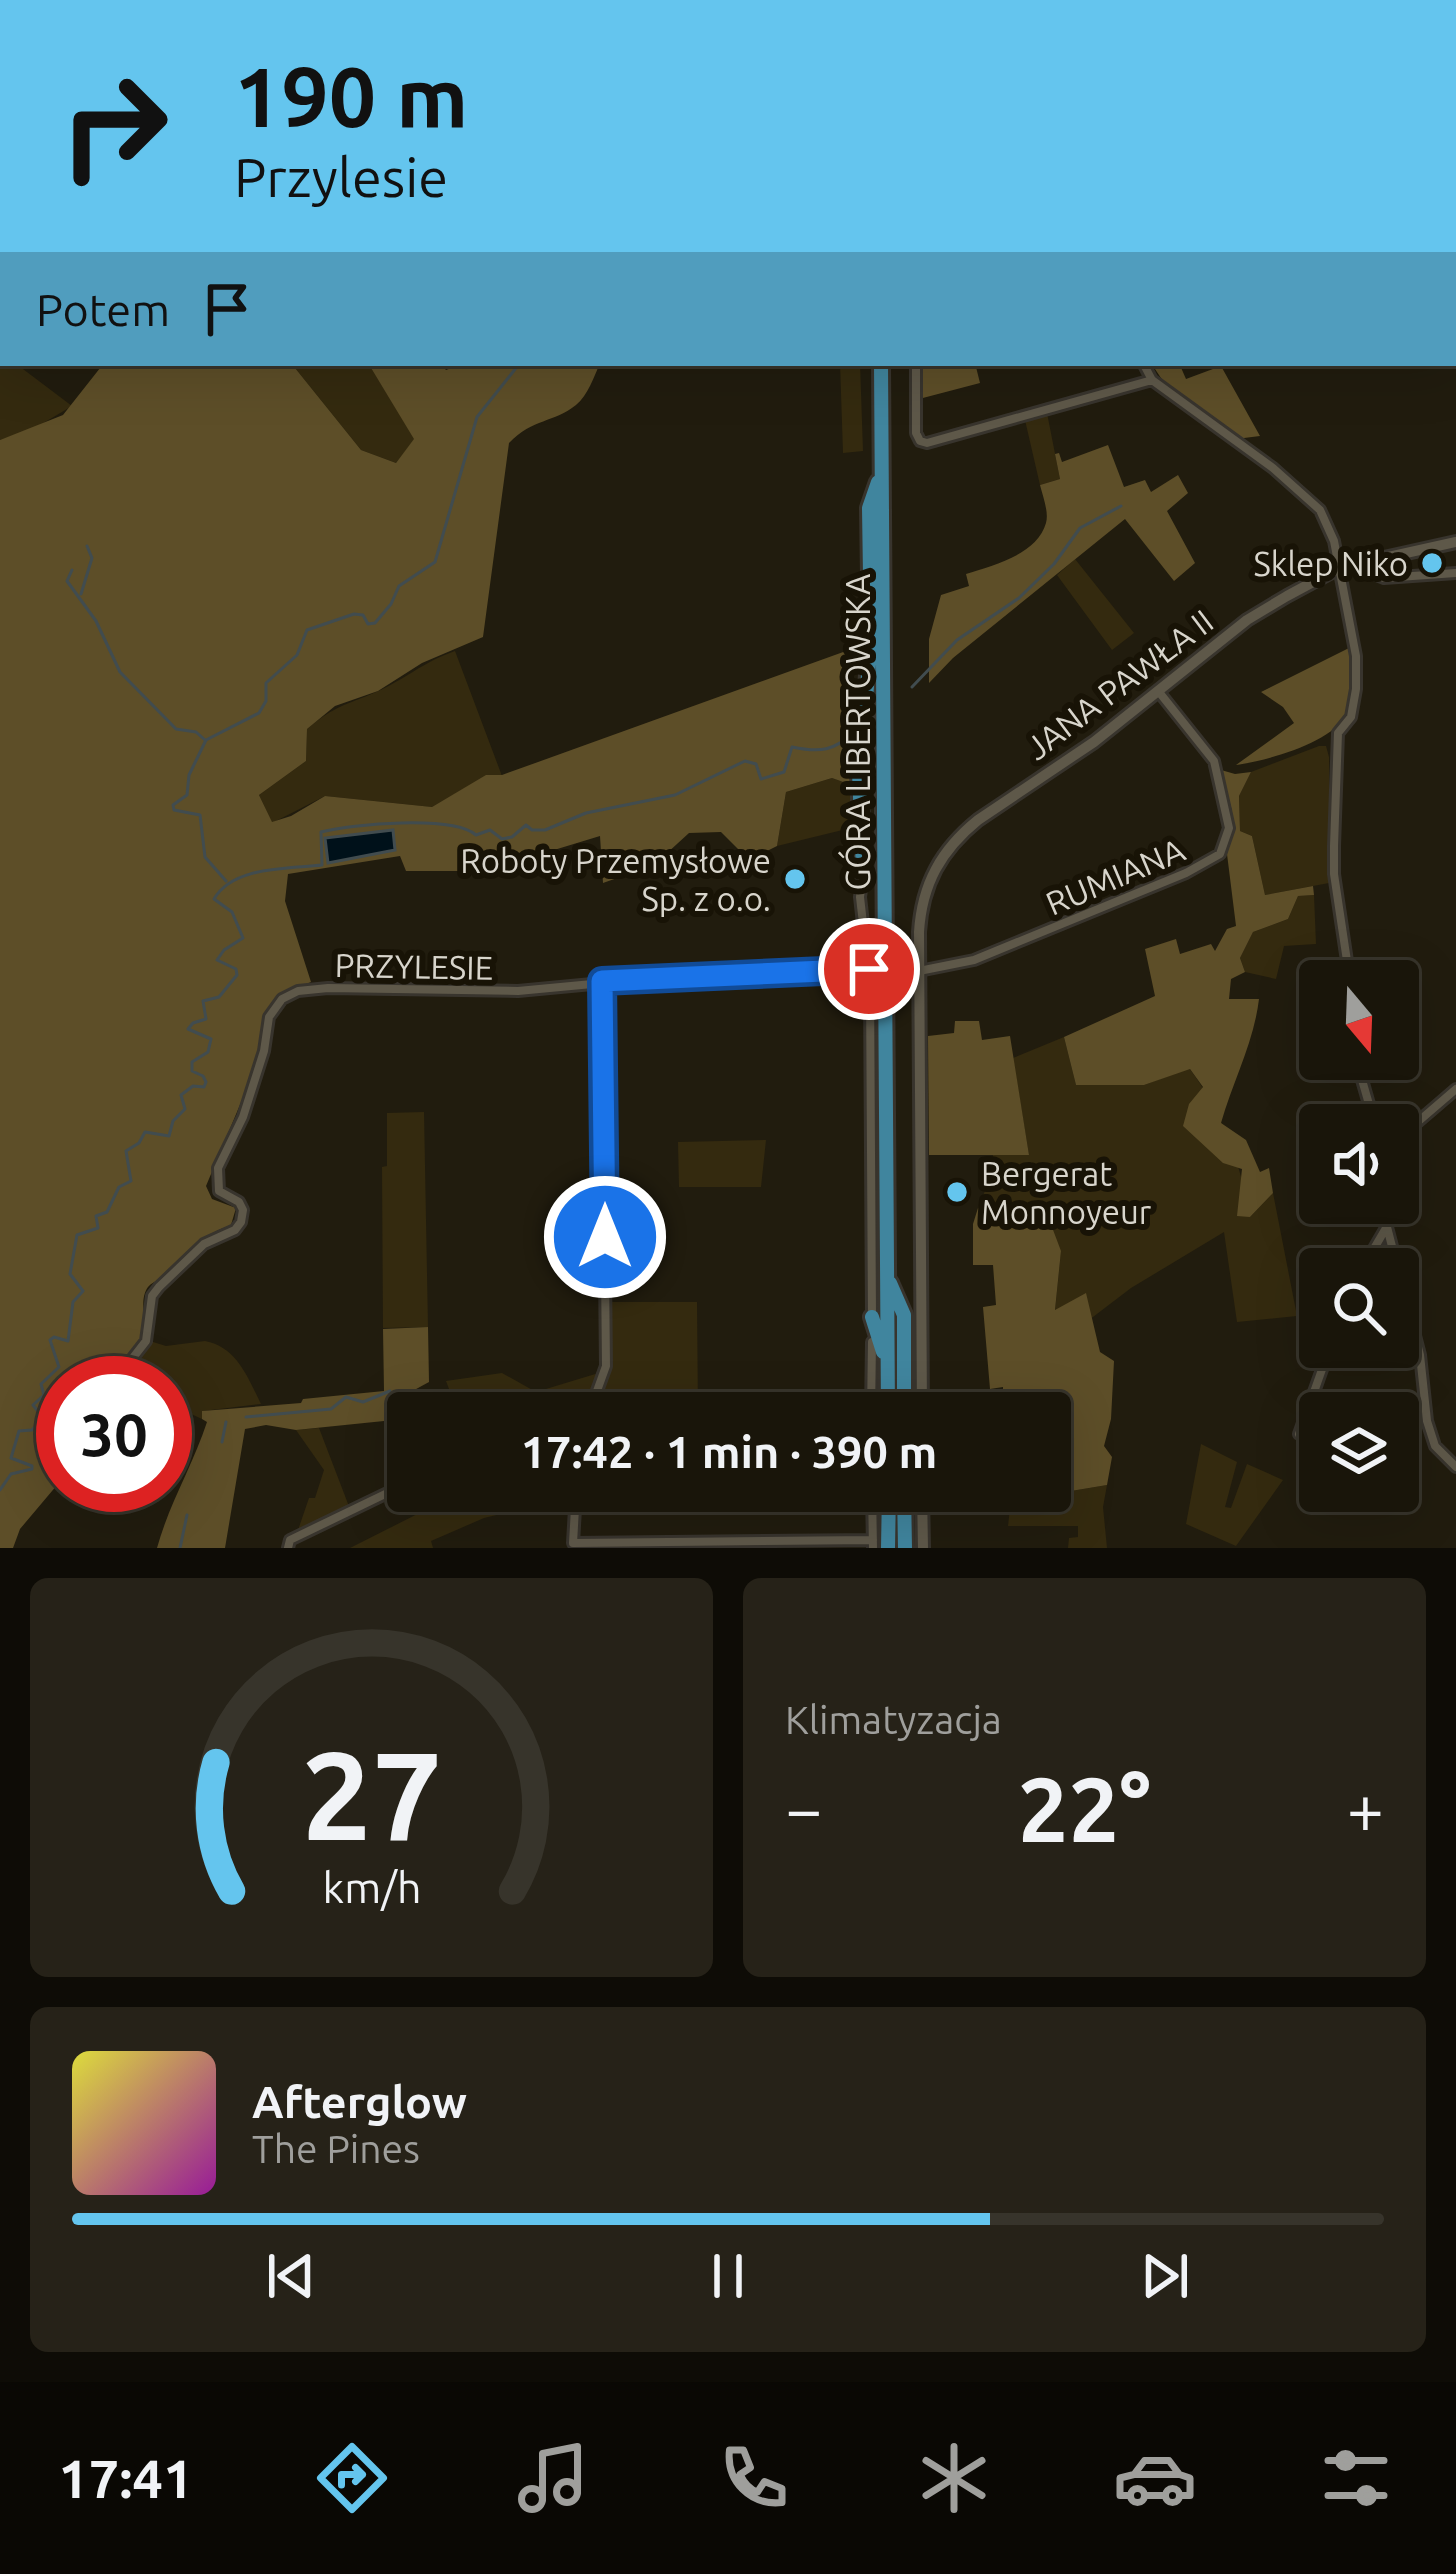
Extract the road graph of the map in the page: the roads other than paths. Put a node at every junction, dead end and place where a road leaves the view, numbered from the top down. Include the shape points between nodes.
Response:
1 (881, 366) edge
2 (891, 366) edge
3 (916, 366) edge
4 (1144, 366) edge
5 (1151, 380) junction
6 (882, 402) junction
7 (882, 472) junction
8 (1456, 542) edge
9 (1368, 559) junction
10 (1339, 568) junction
11 (1456, 573) edge
12 (1159, 692) junction
13 (863, 872) joint
14 (1347, 960) edge
15 (869, 969) junction
16 (919, 971) junction
17 (602, 981) junction
18 (1456, 1089) edge
19 (1419, 1124) edge
20 (1387, 1224) edge
21 (1387, 1227) junction
22 (1372, 1248) edge
23 (888, 1278) junction
24 (872, 1317) joint
25 (872, 1342) dead end
26 (132, 1356) edge
27 (888, 1369) junction
28 (597, 1392) edge
29 (872, 1392) edge
30 (889, 1392) edge
31 (904, 1392) edge
32 (922, 1392) edge
33 (1456, 1467) edge
34 (387, 1493) edge
35 (574, 1512) edge
36 (872, 1512) edge
37 (889, 1512) edge
38 (904, 1512) edge
39 (922, 1512) edge
40 (873, 1544) edge
41 (572, 1546) edge
42 (288, 1548) edge
43 (888, 1548) edge
44 (904, 1548) edge
45 (922, 1548) edge

1 - 6 highway, GÓRA LIBERTOWSKA
2 - 6 highway, GÓRA LIBERTOWSKA
3 - 5 street via 916,433 927,443
4 - 5 street
5 - 10 street via 1320,510
6 - 7 highway, GÓRA LIBERTOWSKA
7 - 13 highway via 869,508
7 - 23 highway, GÓRA LIBERTOWSKA
8 - 9 street, JANA PAWŁA II
9 - 10 street, JANA PAWŁA II
9 - 11 street via 1384,578
10 - 12 street, JANA PAWŁA II via 1247,620
10 - 14 street via 1356,656 1351,717 1338,733 1334,846
12 - 16 street, JANA PAWŁA II via 955,838 923,899
12 - 16 street, RUMIANA via 1214,761 1228,828 1220,854 974,960
13 - 15 street, GÓRA LIBERTOWSKA
15 - 17 street, PRZYLESIE
15 - 24 street, GÓRA LIBERTOWSKA
16 - 32 street
17 - 26 street, PRZYLESIE via 518,991 328,988 282,999 269,1017 243,1117 216,1181 239,1202 241,1222 204,1244 152,1296 150,1330
17 - 28 street via 606,1366
18 - 19 street
20 - 21 street
21 - 22 street
21 - 33 street via 1413,1322 1426,1421
23 - 27 highway, GÓRA LIBERTOWSKA
23 - 31 highway, GÓRA LIBERTOWSKA via 904,1315
24 - 27 highway
25 - 29 street
27 - 30 highway, GÓRA LIBERTOWSKA
34 - 42 street via 290,1540
35 - 41 street
36 - 40 street
37 - 43 highway
38 - 44 highway
39 - 45 street
40 - 41 street

